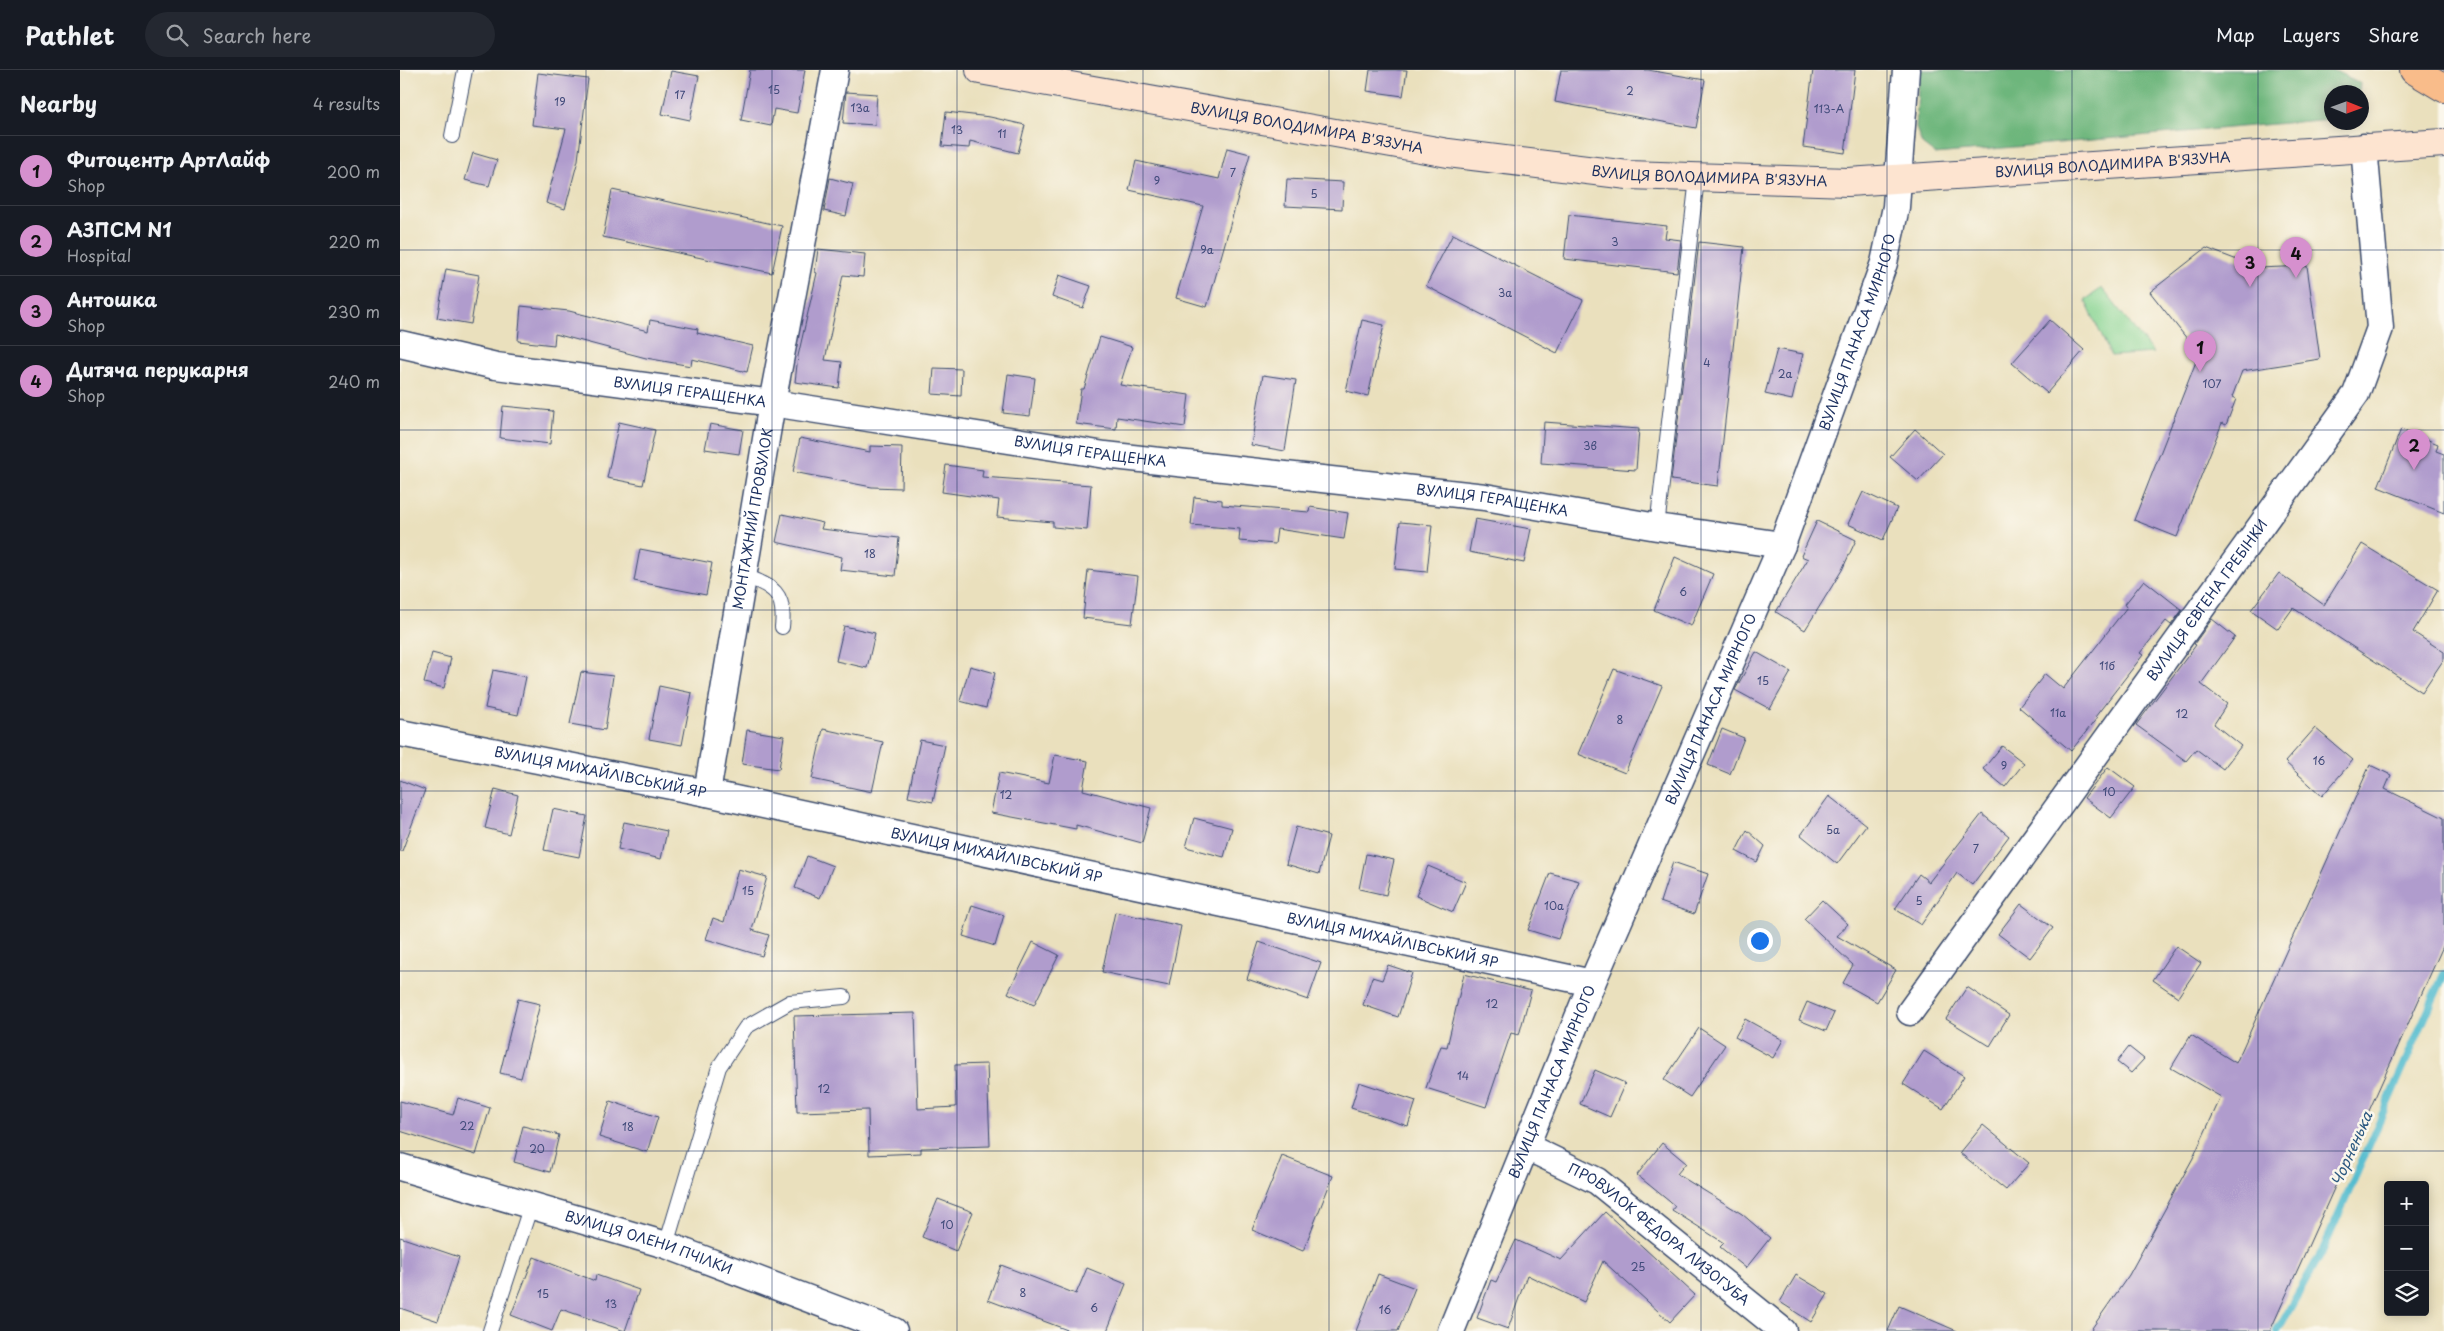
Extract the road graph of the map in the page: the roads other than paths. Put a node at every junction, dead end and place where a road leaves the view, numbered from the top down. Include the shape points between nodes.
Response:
1 (465, 70) edge
2 (835, 70) edge
3 (980, 70) edge
4 (1906, 70) edge
5 (2414, 70) edge
6 (2444, 88) edge
7 (452, 136) dead end
8 (2444, 143) edge
9 (2364, 147) junction
10 (1697, 178) junction
11 (1898, 178) junction
12 (400, 344) edge
13 (772, 404) junction
14 (1658, 527) junction
15 (1782, 545) junction
16 (743, 575) junction
17 (782, 627) dead end
18 (400, 733) edge
19 (707, 793) junction
20 (1592, 983) junction
21 (844, 997) dead end
22 (1910, 1012) dead end
23 (1527, 1147) junction
24 (400, 1166) edge
25 (530, 1205) junction
26 (666, 1245) junction
27 (490, 1331) edge
28 (894, 1331) edge
29 (1451, 1331) edge
30 (1783, 1331) edge

1 - 7 lane
2 - 13 street, МОНТАЖНИЙ ПРОВУЛОК
3 - 10 main road, ВУЛИЦЯ ВОЛОДИМИРА В'ЯЗУНА via 1448,153 1628,175
4 - 11 street, ВУЛИЦЯ ПАНАСА МИРНОГО
5 - 6 main road
8 - 9 main road, ВУЛИЦЯ ВОЛОДИМИРА В'ЯЗУНА
9 - 11 main road, ВУЛИЦЯ ВОЛОДИМИРА В'ЯЗУНА
9 - 22 street, ВУЛИЦЯ ЄВГЕНА ГРЕБІНКИ via 2380,328 2356,394
10 - 11 main road, ВУЛИЦЯ ВОЛОДИМИРА В'ЯЗУНА via 1848,182
10 - 14 lane
11 - 15 street, ВУЛИЦЯ ПАНАСА МИРНОГО via 1896,207 1884,263
12 - 13 street, ВУЛИЦЯ ГЕРАЩЕНКА via 496,366
13 - 14 street, ВУЛИЦЯ ГЕРАЩЕНКА via 1105,455 1485,497
13 - 16 street, МОНТАЖНИЙ ПРОВУЛОК
14 - 15 street, ВУЛИЦЯ ГЕРАЩЕНКА
15 - 20 street, ВУЛИЦЯ ПАНАСА МИРНОГО
16 - 17 lane via 771,586 784,608
16 - 19 street, МОНТАЖНИЙ ПРОВУЛОК
18 - 19 street, ВУЛИЦЯ МИХАЙЛІВСЬКИЙ ЯР
19 - 20 street, ВУЛИЦЯ МИХАЙЛІВСЬКИЙ ЯР
20 - 23 street, ВУЛИЦЯ ПАНАСА МИРНОГО
21 - 26 lane via 790,1002 746,1028 719,1067
23 - 29 street, ВУЛИЦЯ ПАНАСА МИРНОГО
23 - 30 street, ПРОВУЛОК ФЕДОРА ЛИЗОГУБА via 1597,1181
24 - 25 street, ВУЛИЦЯ ОЛЕНИ ПЧІЛКИ
25 - 26 street, ВУЛИЦЯ ОЛЕНИ ПЧІЛКИ
25 - 27 lane
26 - 28 street, ВУЛИЦЯ ОЛЕНИ ПЧІЛКИ

